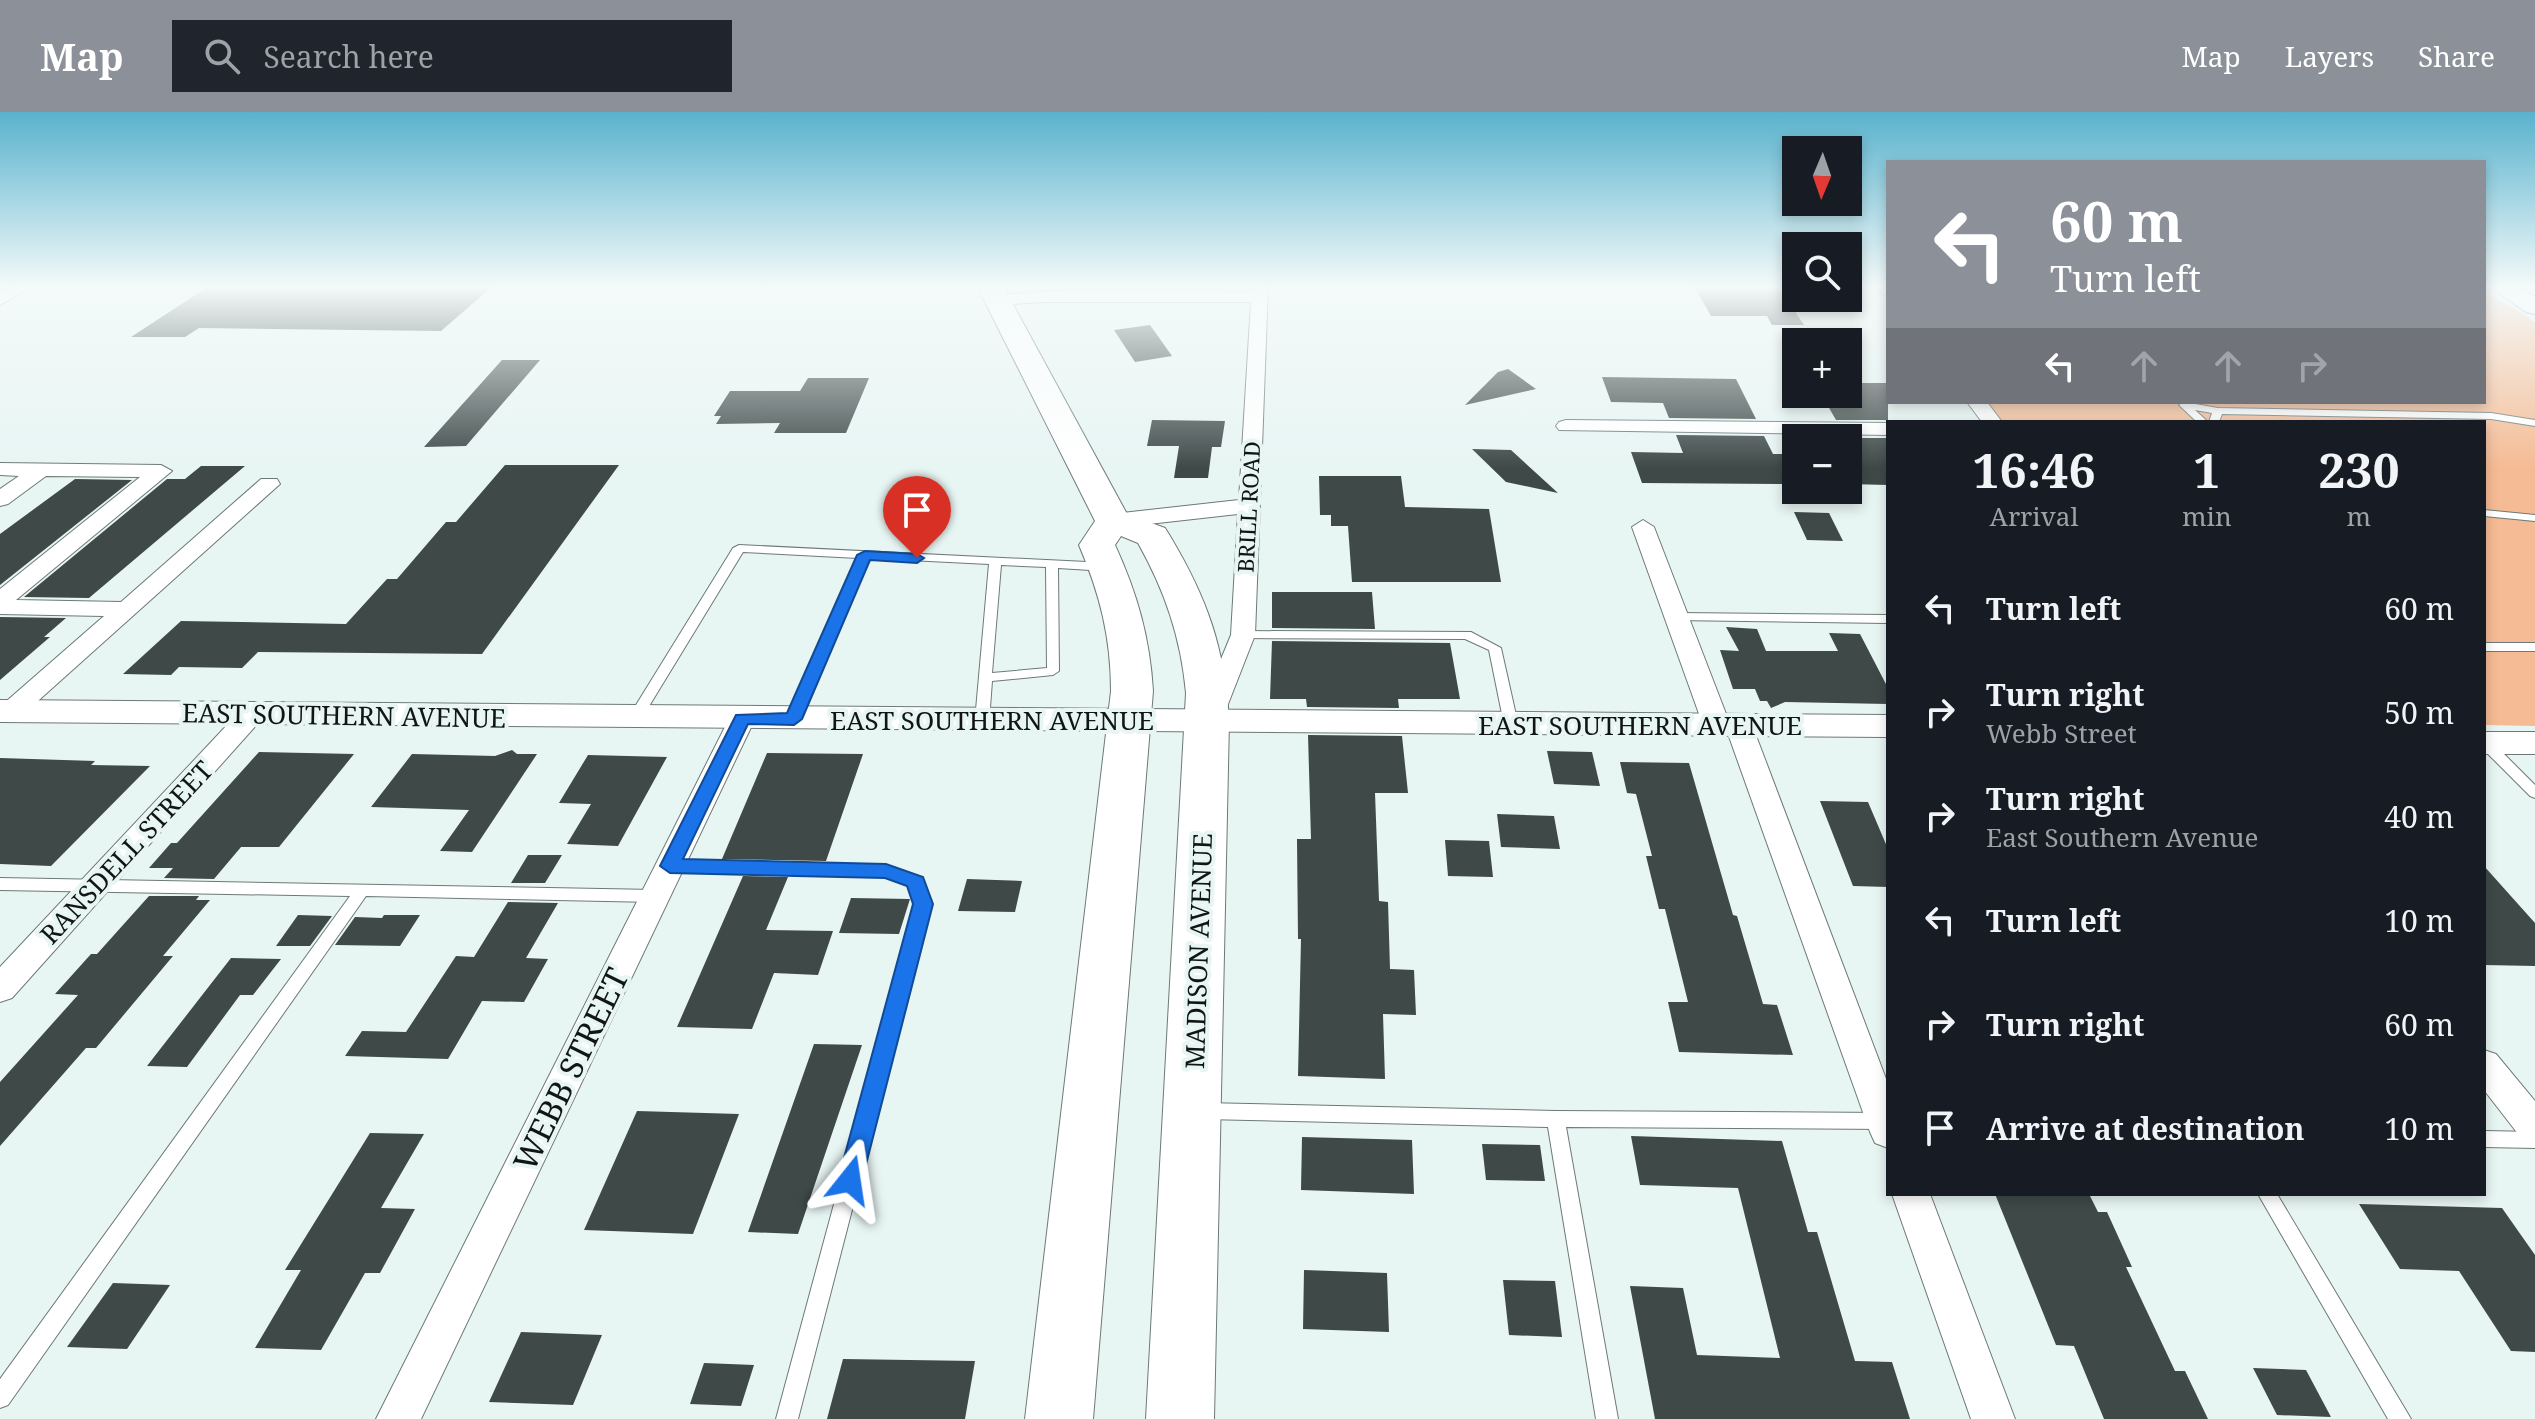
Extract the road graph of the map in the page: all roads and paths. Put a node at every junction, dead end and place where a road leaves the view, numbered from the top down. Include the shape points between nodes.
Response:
1 (1022, 347) edge
2 (1257, 347) edge
3 (2183, 404) edge
4 (2184, 404) edge
5 (2216, 417) edge
6 (2201, 420) edge
7 (2535, 423) edge
8 (1566, 426) dead end
9 (1886, 429) edge
10 (0, 469) edge
11 (42, 469) junction
12 (269, 484) dead end
13 (0, 499) edge
14 (1247, 506) junction
15 (2486, 513) edge
16 (2535, 518) edge
17 (1113, 521) junction
18 (1643, 527) dead end
19 (865, 555) junction
20 (995, 563) junction
21 (1052, 566) junction
22 (1107, 567) junction
23 (0, 601) edge
24 (0, 607) edge
25 (128, 609) junction
26 (1677, 617) junction
27 (1886, 619) edge
28 (1243, 635) junction
29 (2486, 647) edge
30 (2535, 647) edge
31 (986, 678) junction
32 (6, 711) edge
33 (252, 714) junction
34 (635, 718) junction
35 (742, 719) junction
36 (794, 719) junction
37 (982, 721) junction
38 (1208, 721) junction
39 (1130, 722) junction
40 (1511, 724) junction
41 (1727, 725) junction
42 (1886, 726) edge
43 (2486, 743) edge
44 (2535, 743) edge
45 (2486, 745) edge
46 (2535, 793) edge
47 (662, 881) junction
48 (0, 884) edge
49 (96, 884) junction
50 (363, 889) junction
51 (0, 989) edge
52 (2486, 1067) edge
53 (1191, 1110) junction
54 (1556, 1119) junction
55 (1886, 1122) edge
56 (1886, 1124) edge
57 (2534, 1130) edge
58 (2486, 1139) edge
59 (1912, 1196) edge
60 (2268, 1196) edge
61 (0, 1397) edge
62 (398, 1419) edge
63 (787, 1419) edge
64 (1059, 1419) edge
65 (1180, 1419) edge
66 (1607, 1419) edge
67 (1993, 1419) edge
68 (2400, 1419) edge

1 - 17 main road
2 - 14 street, BRILL ROAD
3 - 6 lane
4 - 5 lane
5 - 7 lane via 2491,416
8 - 9 street
10 - 11 street
11 - 13 street
11 - 23 street via 161,471
12 - 25 street
14 - 17 street
14 - 28 street, BRILL ROAD
15 - 16 lane
17 - 22 main road via 1097,545
17 - 38 main road, MADISON AVENUE via 1152,536 1192,610 1201,643
18 - 26 street
19 - 20 lane
19 - 34 lane via 739,548
19 - 36 lane
20 - 21 lane
20 - 31 lane
21 - 22 lane
21 - 31 lane via 1053,671
22 - 39 main road via 1132,645
24 - 25 street
25 - 32 street
26 - 27 lane
26 - 41 street
28 - 38 street, BRILL ROAD
28 - 40 lane via 1467,635 1495,648
29 - 30 lane
31 - 37 lane
32 - 33 street, EAST SOUTHERN AVENUE
33 - 34 street, EAST SOUTHERN AVENUE
33 - 49 street, RANSDELL STREET
34 - 35 street, EAST SOUTHERN AVENUE
35 - 36 street, EAST SOUTHERN AVENUE
35 - 47 street, WEBB STREET
36 - 37 street, EAST SOUTHERN AVENUE
37 - 39 street, EAST SOUTHERN AVENUE
38 - 39 street, EAST SOUTHERN AVENUE
38 - 40 street, EAST SOUTHERN AVENUE
38 - 53 main road, MADISON AVENUE
39 - 64 main road
40 - 41 street, EAST SOUTHERN AVENUE
41 - 42 street, EAST SOUTHERN AVENUE
41 - 55 street
43 - 44 street
45 - 46 lane
47 - 50 lane
47 - 62 street, WEBB STREET
47 - 63 lane via 886,871 916,882 923,904
48 - 49 lane
49 - 50 lane
49 - 51 street, RANSDELL STREET
50 - 61 lane
52 - 57 street
53 - 54 lane
53 - 65 main road, MADISON AVENUE
54 - 56 lane
54 - 66 lane
57 - 58 lane
59 - 67 street
60 - 68 lane

